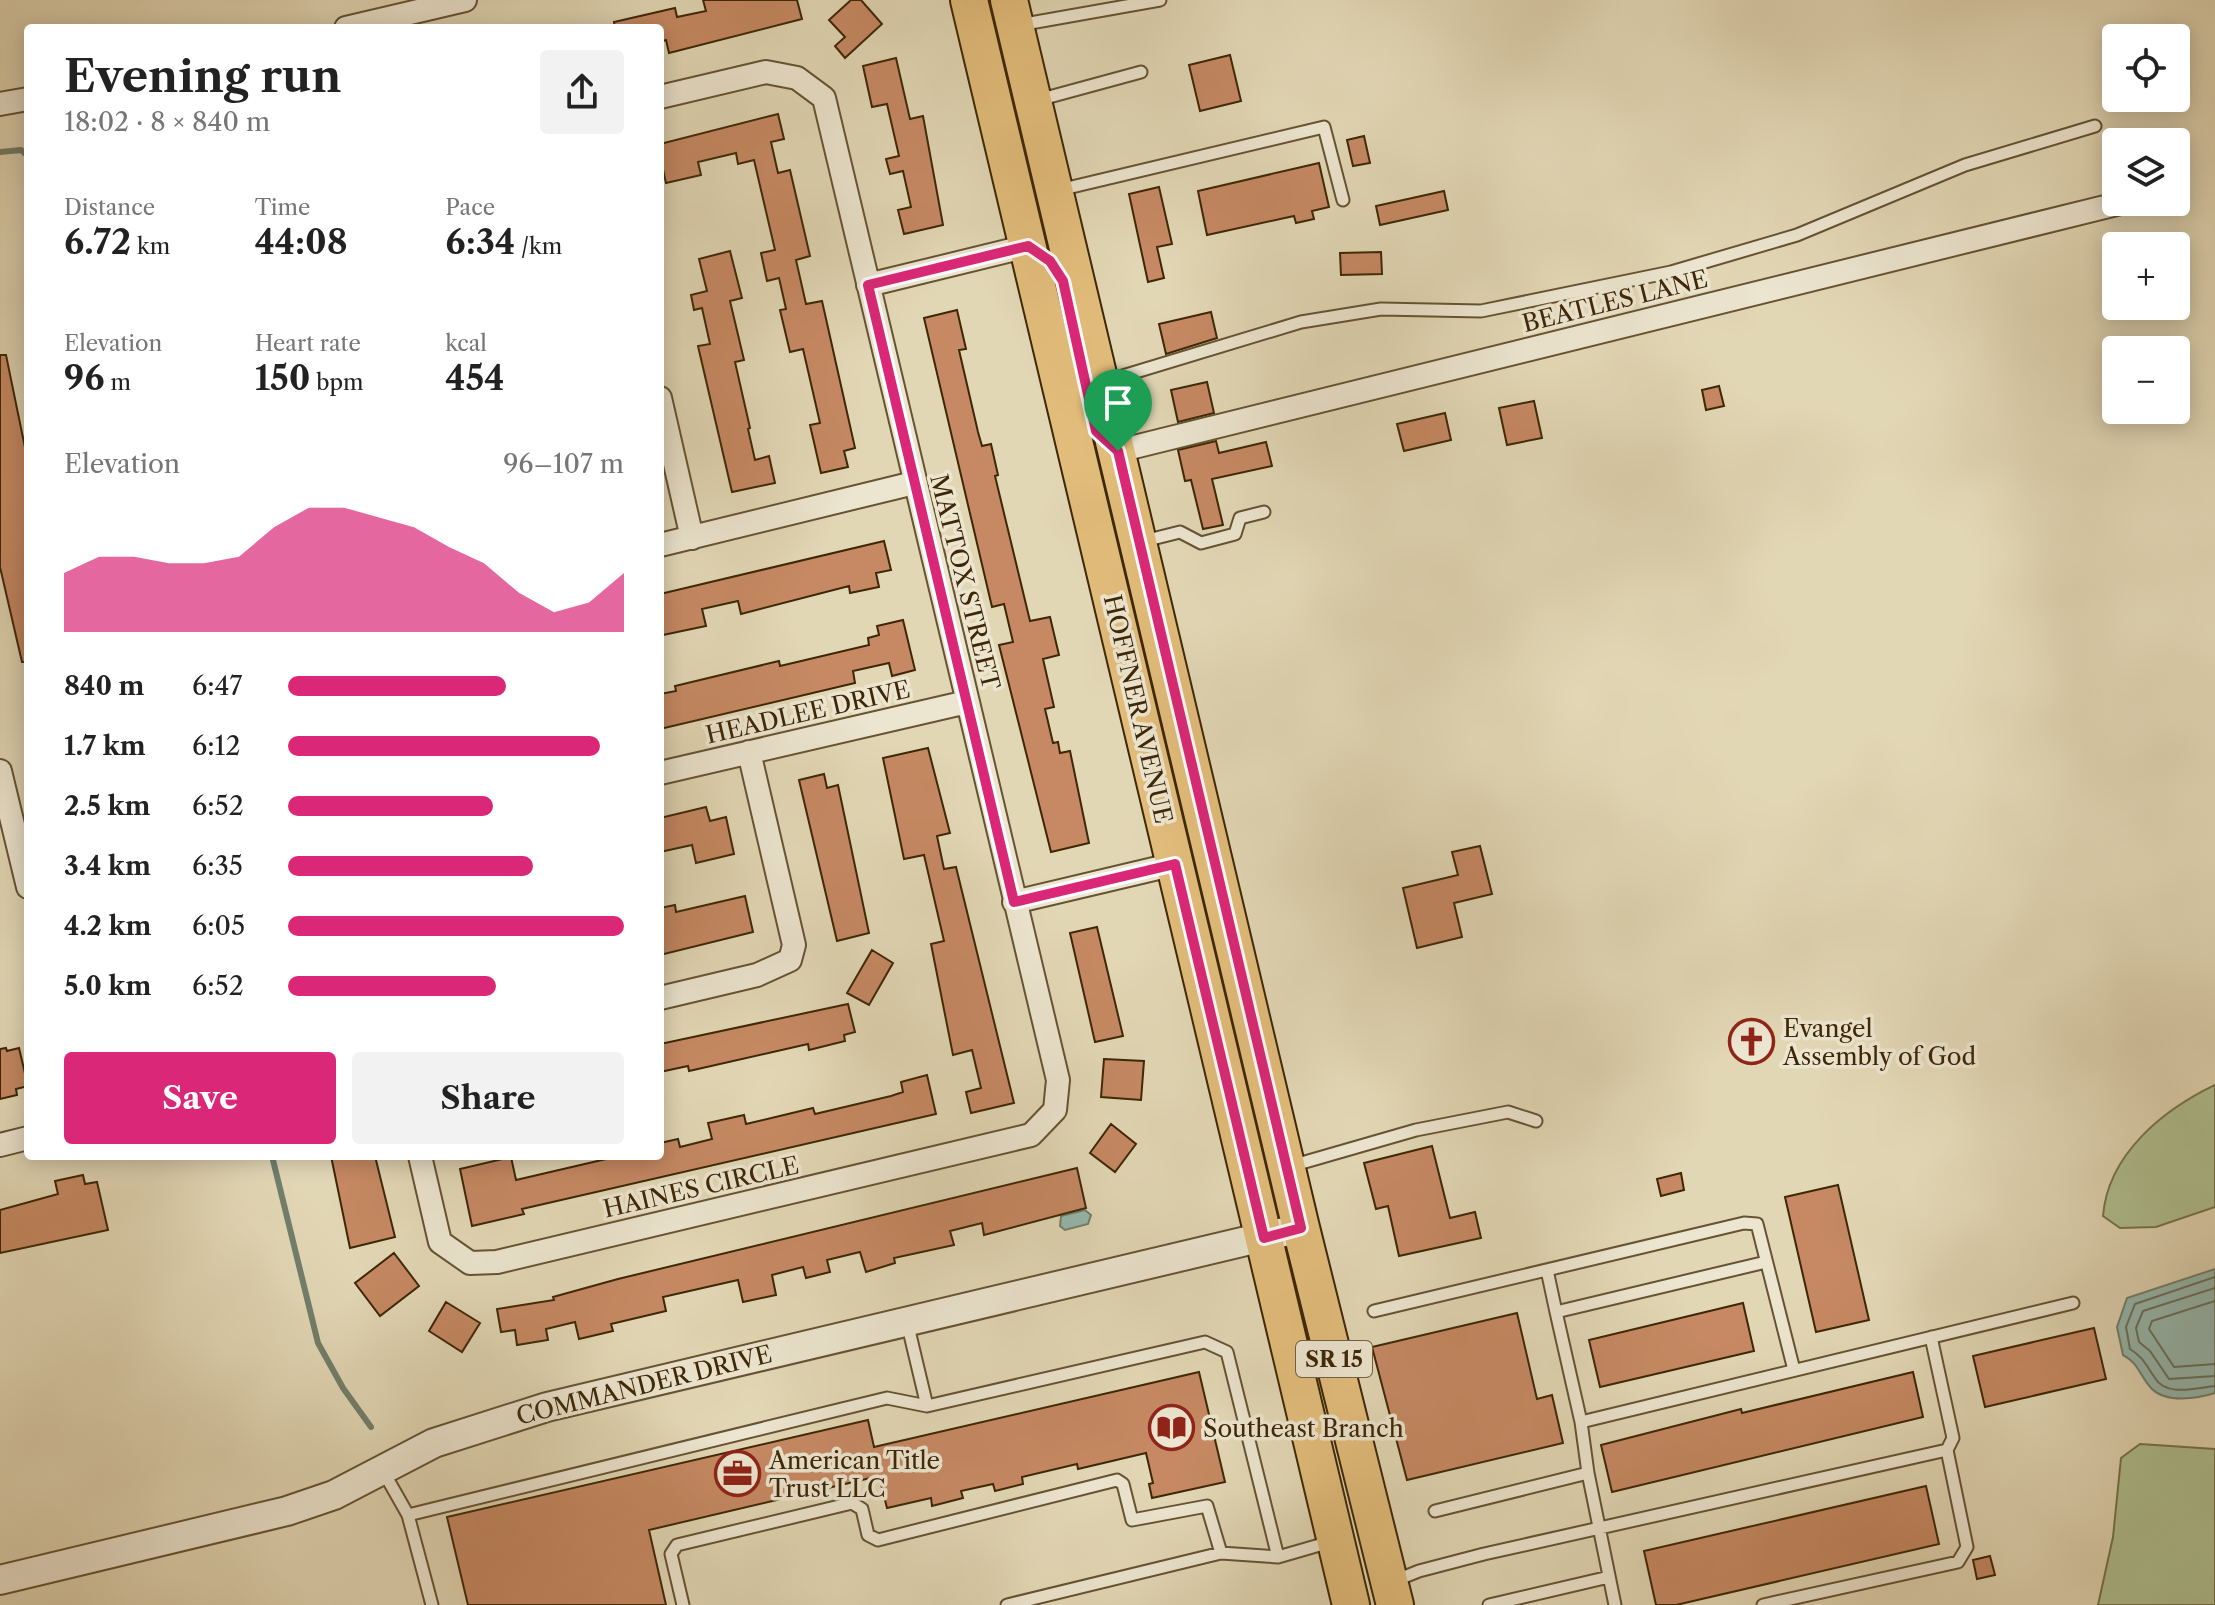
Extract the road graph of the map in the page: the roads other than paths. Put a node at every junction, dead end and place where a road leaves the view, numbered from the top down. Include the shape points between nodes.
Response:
1 (465, 0) edge
2 (969, 0) edge
3 (978, 0) edge
4 (1160, 0) edge
5 (1012, 13) edge
6 (363, 24) edge
7 (1141, 72) dead end
8 (664, 96) edge
9 (24, 100) edge
10 (1033, 101) junction
11 (0, 104) edge
12 (2095, 126) dead end
13 (1055, 191) junction
14 (1343, 200) dead end
15 (2102, 208) edge
16 (1028, 246) junction
17 (868, 285) junction
18 (1101, 382) junction
19 (664, 416) edge
20 (1118, 451) junction
21 (914, 483) junction
22 (1264, 512) dead end
23 (692, 538) junction
24 (1139, 542) junction
25 (664, 544) edge
26 (967, 702) junction
27 (749, 752) junction
28 (0, 771) edge
29 (664, 772) edge
30 (1175, 864) junction
31 (24, 870) edge
32 (1014, 902) junction
33 (664, 997) edge
34 (1055, 1110) joint
35 (1536, 1121) dead end
36 (24, 1139) edge
37 (0, 1145) edge
38 (421, 1160) edge
39 (1287, 1167) junction
40 (1301, 1228) junction
41 (1264, 1238) junction
42 (1766, 1262) junction
43 (1547, 1270) junction
44 (2073, 1303) dead end
45 (1374, 1311) dead end
46 (1556, 1312) junction
47 (907, 1322) junction
48 (1931, 1337) junction
49 (1794, 1370) junction
50 (927, 1406) junction
51 (1581, 1422) junction
52 (1947, 1450) junction
53 (383, 1470) junction
54 (1588, 1473) junction
55 (1435, 1511) dead end
56 (408, 1515) junction
57 (1600, 1528) junction
58 (1336, 1541) junction
59 (1221, 1553) junction
60 (1278, 1557) junction
61 (1609, 1577) junction
62 (0, 1580) edge
63 (1392, 1594) edge
64 (432, 1605) edge
65 (683, 1605) edge
66 (1007, 1605) edge
67 (1351, 1605) edge
68 (1489, 1605) edge
69 (1615, 1605) edge
70 (1763, 1605) edge

1 - 6 street
2 - 16 main road, HOFFNER AVENUE / SR 15
3 - 13 main road via 984,6 1021,151 1030,172
4 - 5 lane
5 - 10 main road, HOFFNER AVENUE / SR 15
7 - 10 lane
8 - 17 street, MATTOX STREET via 766,72 797,78 824,98
9 - 11 street
10 - 13 main road, HOFFNER AVENUE / SR 15
12 - 18 lane via 1965,165 1797,235 1671,272 1481,311 1381,309 1301,322
13 - 14 lane via 1324,127
13 - 18 main road, HOFFNER AVENUE / SR 15
15 - 20 street, BEATLES LANE
16 - 17 street
16 - 20 main road via 1050,261 1063,281 1096,431
16 - 30 main road, HOFFNER AVENUE / SR 15
17 - 21 street, MATTOX STREET
18 - 20 main road, HOFFNER AVENUE / SR 15
19 - 23 street
20 - 24 main road, HOFFNER AVENUE / SR 15
21 - 23 street
21 - 26 street, MATTOX STREET
22 - 24 lane via 1240,518 1235,534 1201,543 1180,532
23 - 25 street
24 - 39 main road, HOFFNER AVENUE / SR 15
26 - 27 street, HEADLEE DRIVE
26 - 32 street, MATTOX STREET
27 - 29 street, HEADLEE DRIVE
27 - 33 street via 794,945 790,960 757,975
28 - 31 street
30 - 32 street
30 - 41 main road, HOFFNER AVENUE / SR 15
32 - 34 street, MATTOX STREET via 1058,1080
34 - 38 street, HAINES CIRCLE via 1031,1135 497,1262 470,1263 440,1242
35 - 39 lane via 1508,1112 1416,1130
36 - 37 street
39 - 40 main road, HOFFNER AVENUE / SR 15
40 - 41 street, COMMANDER DRIVE
40 - 63 main road, HOFFNER AVENUE / SR 15
41 - 47 street, COMMANDER DRIVE
41 - 58 main road, HOFFNER AVENUE / SR 15
42 - 43 lane via 1757,1224 1744,1223
42 - 46 lane
42 - 49 lane
43 - 45 lane
43 - 46 lane
44 - 48 lane
46 - 51 lane
47 - 50 lane
47 - 53 street, COMMANDER DRIVE via 487,1423
48 - 49 lane
48 - 52 lane via 1953,1438
49 - 51 lane
50 - 56 lane via 887,1398
50 - 60 lane via 1205,1342 1227,1352
51 - 54 lane
52 - 57 lane
52 - 70 lane via 1967,1547 1958,1562
53 - 56 lane
53 - 62 street, COMMANDER DRIVE via 287,1511
54 - 55 lane
54 - 57 lane
56 - 64 lane
57 - 61 lane
57 - 63 lane via 1419,1571
58 - 60 lane
58 - 67 main road, HOFFNER AVENUE / SR 15
59 - 60 lane
59 - 65 lane via 1207,1506 1132,1520 1123,1484 1117,1480 878,1540 868,1535 862,1509 852,1503 677,1545 671,1554
59 - 66 lane
61 - 68 lane
61 - 69 lane

